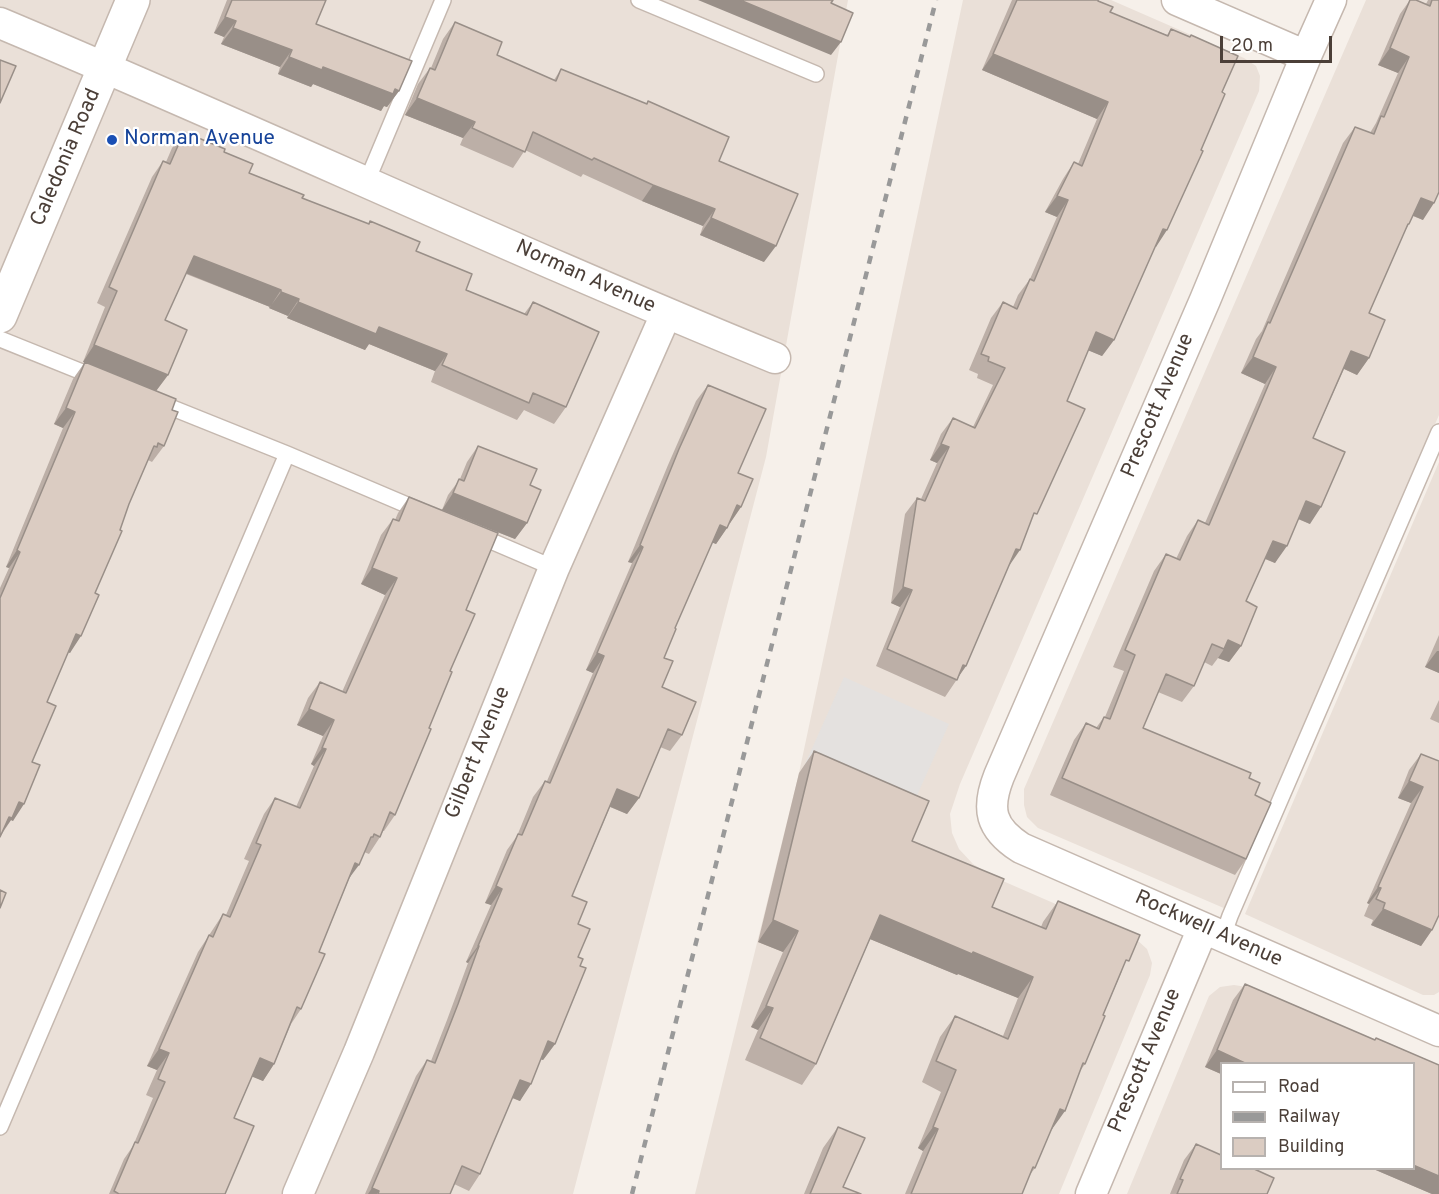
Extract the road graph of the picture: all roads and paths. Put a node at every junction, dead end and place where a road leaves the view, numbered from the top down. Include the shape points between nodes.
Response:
1 (134, 0) edge
2 (443, 0) edge
3 (639, 0) edge
4 (1177, 0) edge
5 (1331, 0) edge
6 (0, 23) edge
7 (1306, 56) junction
8 (105, 68) junction
9 (816, 75) dead end
10 (367, 181) junction
11 (666, 314) junction
12 (0, 316) edge
13 (0, 339) edge
14 (775, 358) dead end
15 (112, 384) edge
16 (145, 397) edge
17 (1439, 432) edge
18 (287, 454) junction
19 (438, 518) edge
20 (460, 528) edge
21 (554, 568) junction
22 (993, 812) joint
23 (1213, 932) junction
24 (1439, 1031) edge
25 (0, 1127) edge
26 (298, 1194) edge
27 (1090, 1194) edge

1 - 8 street, Caledonia Road
2 - 10 lane
3 - 9 lane
4 - 7 street
5 - 7 street, Prescott Avenue
6 - 8 street, Norman Avenue
7 - 22 street, Prescott Avenue via 999,776 992,794
8 - 10 street, Norman Avenue
8 - 12 street, Caledonia Road
10 - 11 street, Norman Avenue
11 - 14 street, Norman Avenue
11 - 21 street, Gilbert Avenue
13 - 15 lane
16 - 18 lane
17 - 23 lane via 1235,905
18 - 19 lane
18 - 25 lane
20 - 21 lane
21 - 26 street, Gilbert Avenue
22 - 23 street, Rockwell Avenue via 1007,839 1021,848
23 - 24 street, Rockwell Avenue
23 - 27 street, Prescott Avenue

